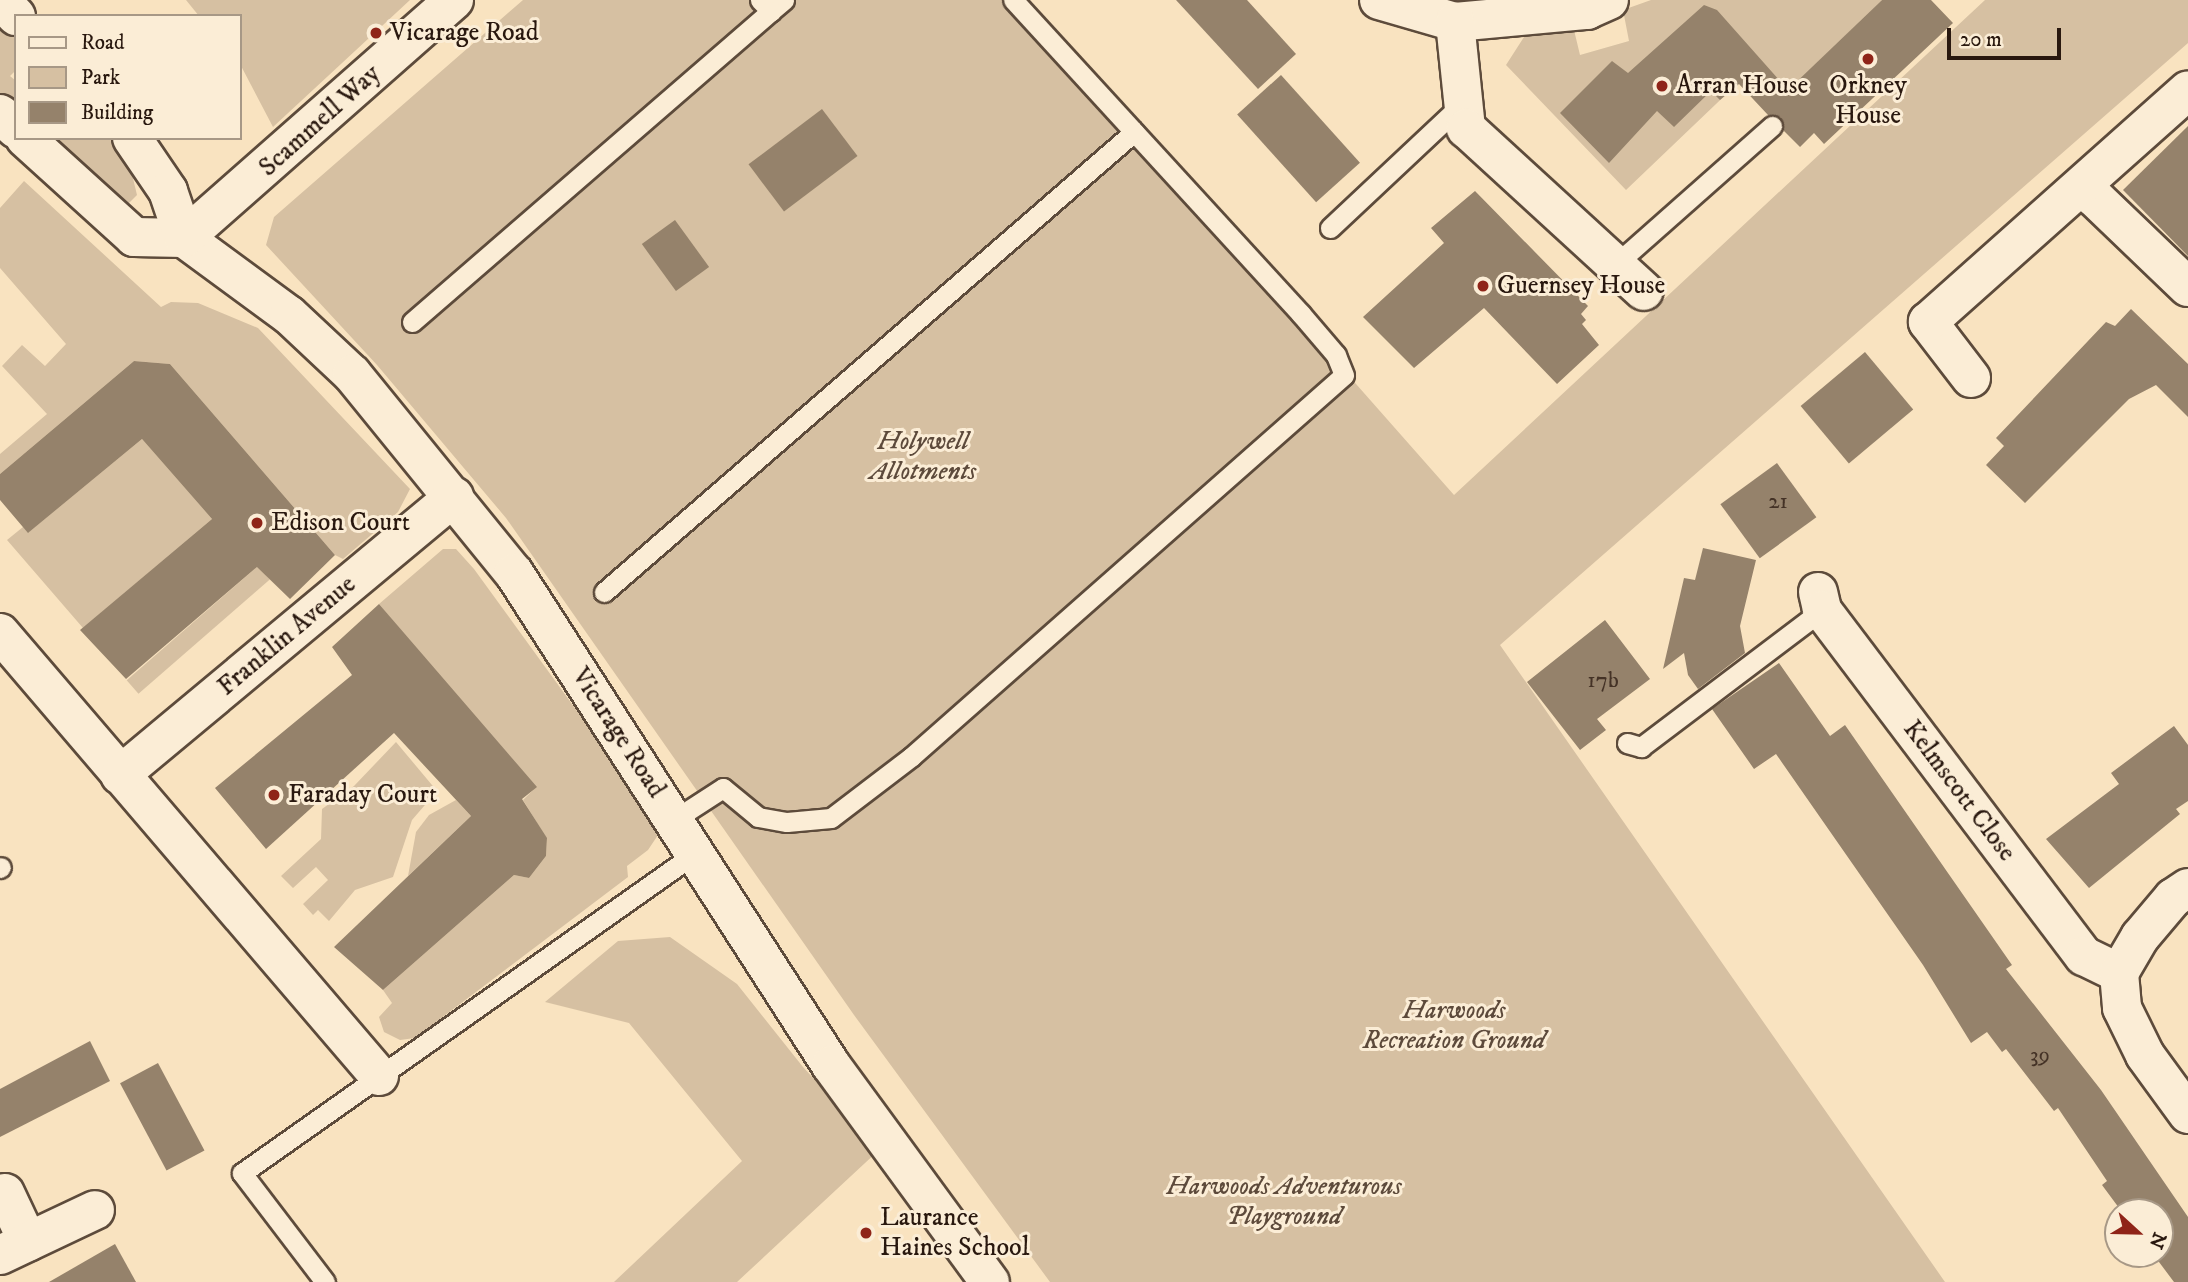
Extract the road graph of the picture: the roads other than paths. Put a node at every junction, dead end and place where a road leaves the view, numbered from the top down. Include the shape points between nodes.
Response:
1 (1, 0) edge
2 (454, 0) edge
3 (1013, 0) edge
4 (1379, 0) edge
5 (1609, 0) edge
6 (772, 4) edge
7 (14, 14) edge
8 (1455, 22) junction
9 (2188, 90) edge
10 (1464, 102) junction
11 (0, 114) edge
12 (1772, 126) dead end
13 (14, 127) edge
14 (1135, 132) junction
15 (27, 140) edge
16 (133, 140) edge
17 (2087, 184) junction
18 (1329, 228) dead end
19 (184, 238) junction
20 (1617, 263) junction
21 (2188, 287) edge
22 (1644, 291) dead end
23 (412, 322) dead end
24 (1971, 378) dead end
25 (454, 497) junction
26 (604, 592) dead end
27 (1820, 601) joint
28 (0, 633) edge
29 (1627, 743) dead end
30 (121, 775) junction
31 (675, 819) junction
32 (697, 852) junction
33 (2188, 887) edge
34 (2119, 973) junction
35 (379, 1076) junction
36 (2188, 1114) edge
37 (5, 1193) dead end
38 (95, 1210) dead end
39 (14, 1248) edge
40 (325, 1282) edge
41 (990, 1282) edge

1 - 7 street
2 - 19 street, Scammell Way
3 - 14 lane
4 - 8 street
5 - 8 street via 1587,10
6 - 23 lane
8 - 10 street
9 - 17 street
10 - 18 lane
10 - 20 street via 1466,128
11 - 13 street
12 - 20 lane
14 - 26 lane
14 - 31 lane via 1301,314 1336,355 1344,375 911,757 831,818 787,822 758,817 723,788
15 - 19 street via 134,237
16 - 19 street via 168,191
17 - 21 street via 2094,197
17 - 24 street via 1928,322
19 - 25 street, Vicarage Road via 289,315 352,374
20 - 22 street
25 - 30 street, Franklin Avenue
25 - 31 street, Vicarage Road via 514,573
27 - 29 lane via 1641,747
27 - 34 street, Kelmscott Close via 2084,956
28 - 30 street
30 - 35 street
31 - 32 street, Vicarage Road
32 - 35 lane
32 - 41 street, Vicarage Road via 831,1065
33 - 34 street via 2140,937
34 - 36 street via 2122,1008
35 - 40 lane via 242,1173
37 - 39 street
38 - 39 street

